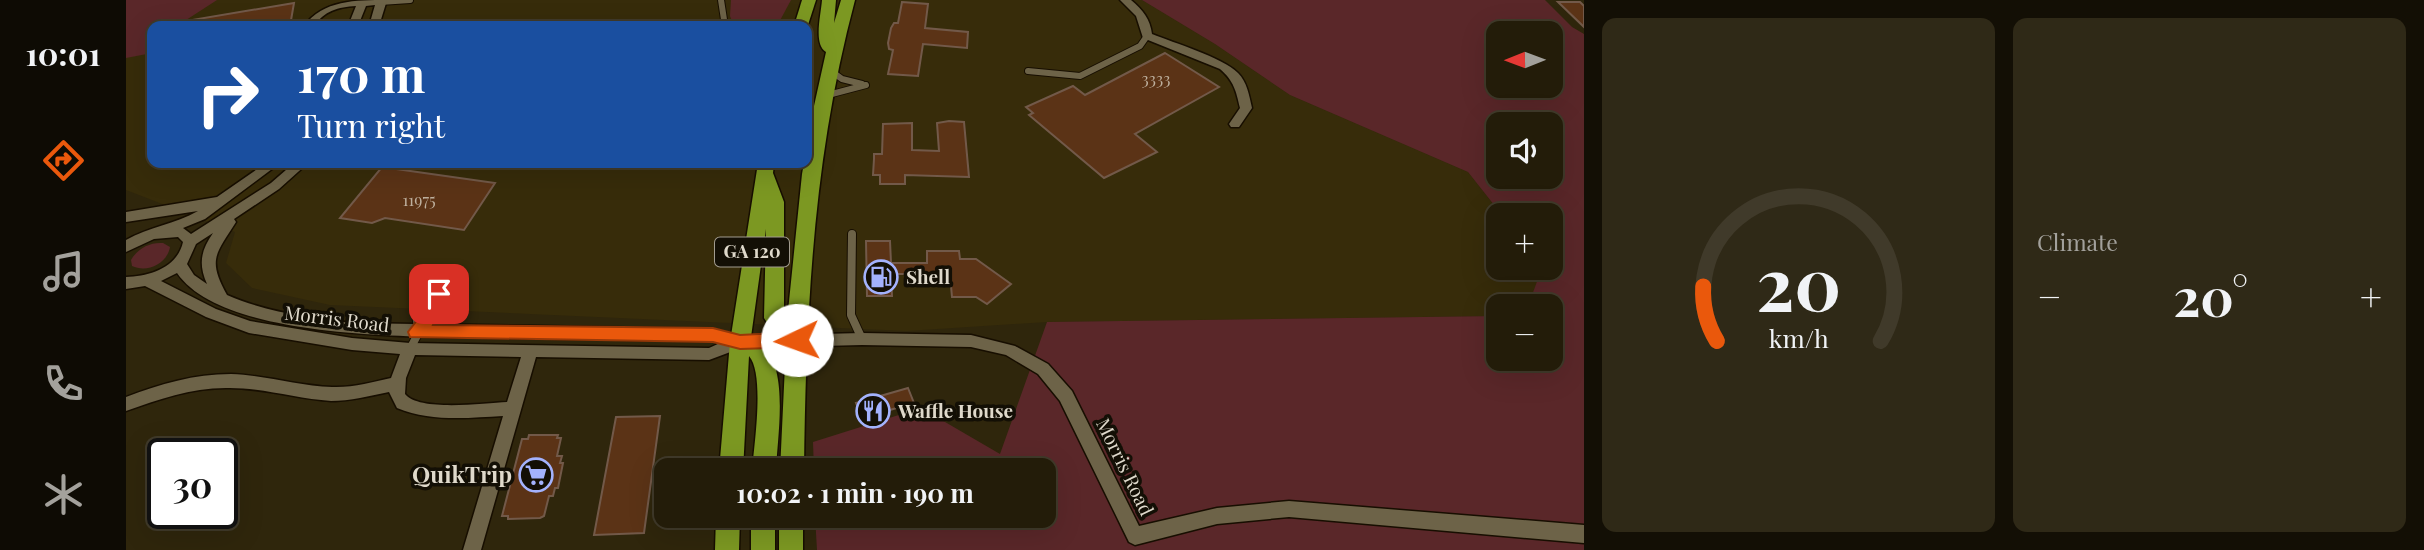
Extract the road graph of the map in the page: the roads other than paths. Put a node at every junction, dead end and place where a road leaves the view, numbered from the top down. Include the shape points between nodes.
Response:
1 (335, 0) edge
2 (410, 0) edge
3 (721, 0) edge
4 (829, 0) edge
5 (848, 0) edge
6 (1125, 0) edge
7 (381, 1) edge
8 (362, 2) edge
9 (309, 21) edge
10 (310, 21) edge
11 (355, 21) edge
12 (375, 21) edge
13 (723, 21) edge
14 (1147, 36) junction
15 (831, 65) junction
16 (1028, 71) dead end
17 (824, 97) junction
18 (1235, 124) dead end
19 (267, 168) edge
20 (296, 168) edge
21 (766, 168) edge
22 (766, 168) edge
23 (233, 194) junction
24 (238, 211) junction
25 (126, 217) edge
26 (126, 226) edge
27 (158, 233) junction
28 (852, 234) dead end
29 (190, 242) junction
30 (126, 247) edge
31 (179, 264) junction
32 (147, 281) junction
33 (126, 283) edge
34 (222, 298) junction
35 (417, 329) junction
36 (862, 339) junction
37 (797, 340) junction
38 (740, 342) junction
39 (410, 349) junction
40 (530, 351) junction
41 (397, 383) junction
42 (126, 404) edge
43 (512, 409) junction
44 (732, 458) edge
45 (765, 458) edge
46 (792, 458) edge
47 (763, 528) edge
48 (791, 528) edge
49 (1584, 534) edge
50 (472, 550) edge
51 (763, 550) edge
52 (791, 550) edge

1 - 9 street via 312,7
2 - 7 lane
3 - 13 lane
4 - 15 highway via 826,41
5 - 15 highway, GA 120
6 - 14 street via 1145,20
7 - 8 street
7 - 12 street
8 - 10 street via 321,10
8 - 11 street
14 - 16 lane via 1140,46 1080,76
14 - 18 street via 1208,59 1235,76 1246,108
15 - 17 highway, GA 120
15 - 17 lane via 842,79 866,85
17 - 37 highway, GA 120 via 809,197
19 - 23 street
20 - 24 street
21 - 37 highway via 775,202 774,318 785,334
22 - 38 highway, GA 120
23 - 25 street via 204,205
23 - 27 street via 200,216
24 - 29 street
24 - 34 street via 216,239 206,265
26 - 27 street
27 - 29 street via 182,233
27 - 30 street
28 - 36 lane via 851,315
29 - 31 street
31 - 32 street
31 - 34 street, Morris Road via 184,276
32 - 33 street
32 - 39 street, Morris Road via 249,327
34 - 35 street, Morris Road via 306,323
35 - 35 lane via 428,319 439,294 435,288 426,295 416,316
35 - 38 street, Morris Road via 713,335
35 - 39 lane
36 - 37 street, Morris Road
36 - 49 street, Morris Road via 988,343 1043,369 1066,396 1135,536 1217,516 1289,509
37 - 38 street, Morris Road
37 - 46 highway, GA 120
38 - 40 street, Morris Road via 709,354
38 - 44 highway, GA 120
38 - 45 highway via 754,346 766,365
39 - 40 street, Morris Road
39 - 41 street
40 - 43 street
41 - 42 street via 330,394 211,381 156,392
41 - 43 street via 398,400 416,410
43 - 50 street
47 - 51 highway
48 - 52 highway

